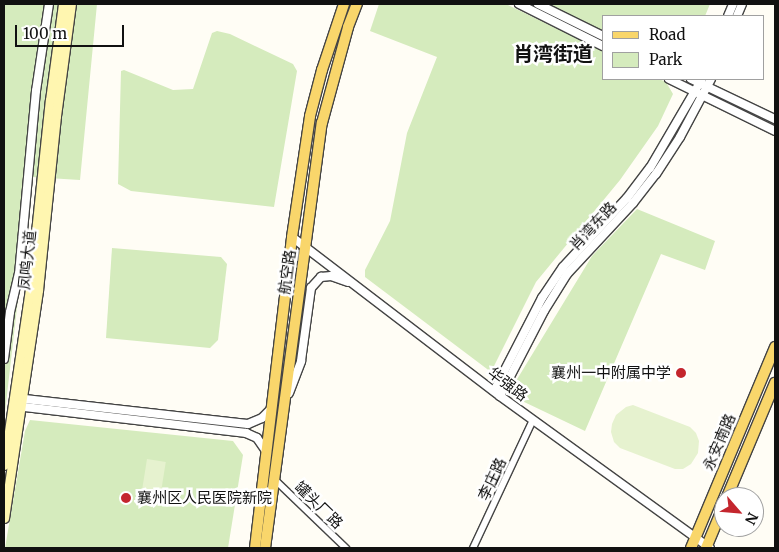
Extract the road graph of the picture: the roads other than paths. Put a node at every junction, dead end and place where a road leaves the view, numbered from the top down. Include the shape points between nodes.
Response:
1 (49, 4) edge
2 (63, 4) edge
3 (71, 4) edge
4 (344, 4) edge
5 (357, 4) edge
6 (519, 4) edge
7 (538, 4) edge
8 (602, 36) edge
9 (602, 46) edge
10 (670, 80) edge
11 (701, 81) edge
12 (710, 83) edge
13 (696, 92) junction
14 (704, 96) junction
15 (775, 119) edge
16 (775, 131) edge
17 (50, 132) junction
18 (292, 237) junction
19 (305, 249) junction
20 (356, 285) junction
21 (775, 346) edge
22 (4, 359) edge
23 (775, 383) edge
24 (497, 394) junction
25 (19, 403) junction
26 (284, 404) junction
27 (272, 408) junction
28 (533, 420) junction
29 (266, 451) junction
30 (4, 465) edge
31 (274, 480) junction
32 (731, 487) edge
33 (4, 518) edge
34 (714, 531) edge
35 (695, 537) junction
36 (708, 547) edge
37 (254, 548) edge
38 (265, 548) edge
39 (346, 548) edge
40 (473, 548) edge
41 (691, 548) edge

1 - 22 street via 32,129 19,274
2 - 17 main road, 凤鸣大道
3 - 17 main road, 凤鸣大道
4 - 18 main road, 航空路 via 310,116
5 - 19 main road, 航空路 via 322,122
6 - 9 street
7 - 8 street
10 - 13 street
11 - 12 street
11 - 13 street, 肖湾东路
12 - 14 street, 肖湾东路
12 - 15 street
13 - 14 street
13 - 24 street, 肖湾东路 via 650,168 627,198 563,267 542,298
14 - 16 street
14 - 24 street, 肖湾东路 via 656,174 567,274
17 - 25 main road, 凤鸣大道
18 - 19 street, 华强路
18 - 27 main road, 航空路
19 - 20 street, 华强路
19 - 26 main road, 航空路
20 - 24 street, 华强路
20 - 26 street via 331,276 320,277 311,288 301,361
21 - 35 main road, 永安南路
23 - 32 main road, 永安南路
24 - 28 street, 华强路
25 - 27 street via 248,424 262,418
25 - 29 street via 246,433 257,438
25 - 30 main road, 凤鸣大道
25 - 33 main road, 凤鸣大道
26 - 31 main road, 航空路
27 - 29 main road, 航空路
28 - 35 street, 华强路
28 - 40 street, 李庄路
29 - 37 main road, 航空路
31 - 38 main road, 航空路
31 - 39 street, 罐头厂路
34 - 36 main road
35 - 36 street, 华强路
35 - 41 main road, 永安南路

